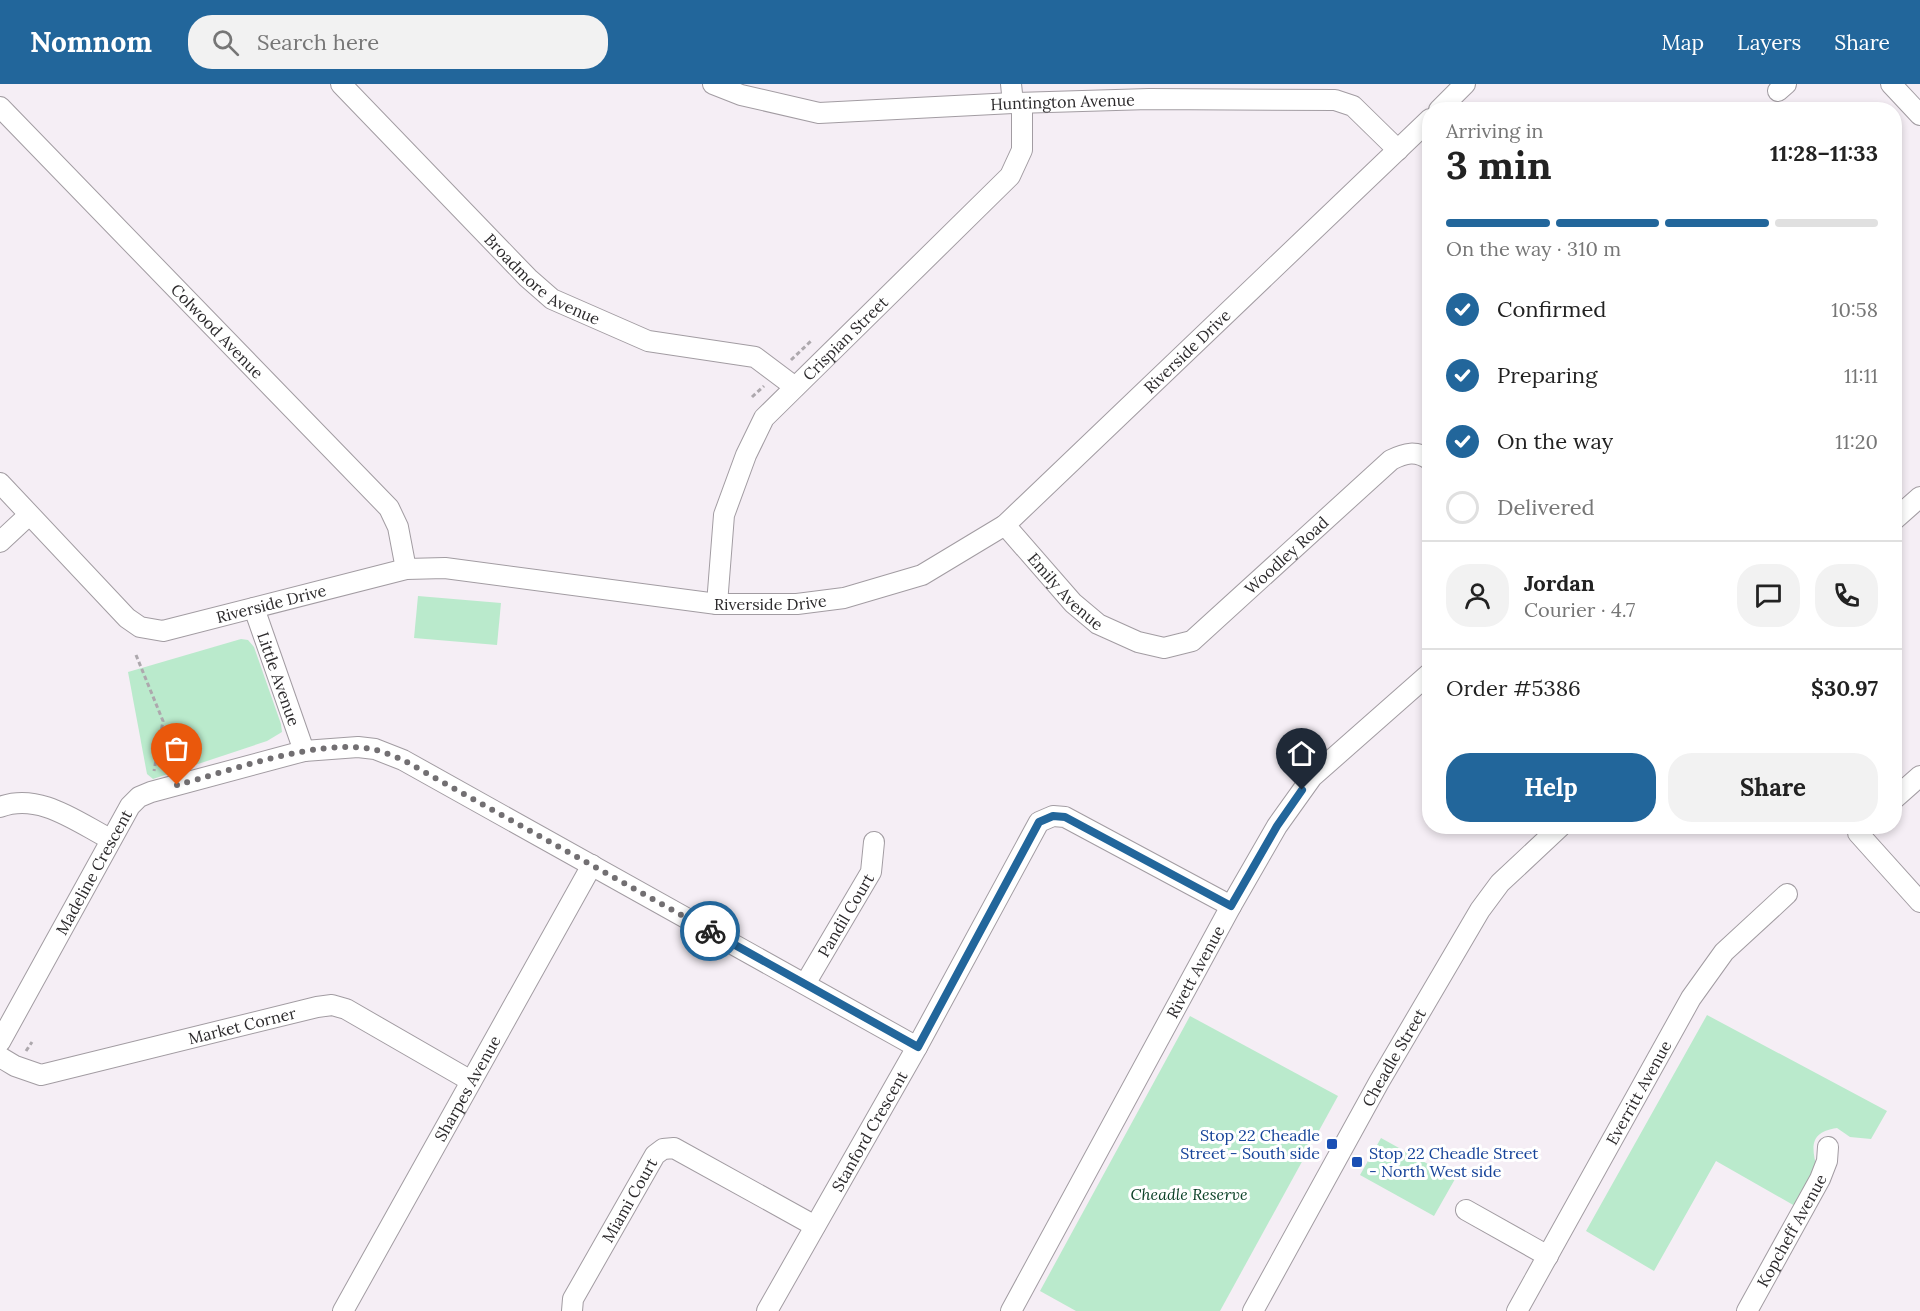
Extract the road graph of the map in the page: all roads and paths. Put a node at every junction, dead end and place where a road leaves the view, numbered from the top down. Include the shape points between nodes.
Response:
1 (341, 84) edge
2 (713, 84) edge
3 (1466, 84) edge
4 (1892, 84) edge
5 (1148, 91) edge
6 (1015, 96) edge
7 (1447, 102) edge
8 (0, 107) edge
9 (1920, 115) edge
10 (1422, 129) edge
11 (1398, 150) junction
12 (795, 387) junction
13 (1422, 456) edge
14 (0, 483) edge
15 (1920, 497) edge
16 (1902, 513) edge
17 (29, 515) junction
18 (1005, 525) junction
19 (0, 542) edge
20 (406, 569) junction
21 (717, 604) junction
22 (254, 608) junction
23 (1138, 642) joint
24 (136, 654) dead end
25 (1422, 680) edge
26 (304, 751) junction
27 (1920, 776) edge
28 (155, 791) junction
29 (1902, 792) edge
30 (0, 807) edge
31 (1552, 834) edge
32 (1859, 834) edge
33 (110, 839) junction
34 (874, 842) dead end
35 (592, 865) junction
36 (1787, 894) dead end
37 (1920, 902) edge
38 (1231, 906) junction
39 (805, 984) junction
40 (0, 1042) edge
41 (918, 1047) junction
42 (0, 1057) edge
43 (471, 1081) junction
44 (1828, 1147) dead end
45 (1466, 1210) dead end
46 (815, 1226) junction
47 (1548, 1256) junction
48 (343, 1311) edge
49 (572, 1311) edge
50 (767, 1311) edge
51 (1011, 1311) edge
52 (1253, 1311) edge
53 (1517, 1311) edge
54 (1747, 1311) edge

1 - 12 street, Broadmore Avenue via 552,299 648,341 755,357
2 - 6 street, Huntington Avenue via 741,95 819,113
3 - 7 street
4 - 9 street
5 - 6 street, Huntington Avenue
5 - 11 street, Huntington Avenue via 1335,100 1353,106
6 - 12 street, Crispian Street via 1022,150 1010,176
8 - 20 street, Colwood Avenue via 389,508 398,527
10 - 11 street, Riverside Drive
11 - 18 street, Riverside Drive
12 - 21 street, Crispian Street via 764,418 724,515
13 - 23 street, Woodley Road via 1403,454 1391,460 1192,641 1164,648
14 - 17 street, Riverside Drive
15 - 16 street
17 - 19 street
17 - 22 street, Riverside Drive via 140,627 163,632
18 - 21 street, Riverside Drive via 922,575 844,598 797,604
18 - 23 street, Emily Avenue via 1072,603 1098,624
20 - 21 street, Riverside Drive via 445,568
20 - 22 street, Riverside Drive
22 - 26 street, Little Avenue
24 - 28 path via 163,721 153,780
25 - 38 street, Rivett Avenue via 1312,777 1277,826
26 - 28 street, Madeline Crescent
26 - 35 street, Madeline Crescent via 358,747 403,760
27 - 29 street
28 - 33 street, Madeline Crescent via 139,797 130,806
30 - 33 street via 26,801 42,805
31 - 52 street, Cheadle Street via 1500,883 1480,910 1379,1082
32 - 37 street
33 - 40 street, Madeline Crescent
34 - 39 street, Pandil Court via 871,872
35 - 39 street, Madeline Crescent
35 - 43 street, Sharpes Avenue
36 - 47 street, Everritt Avenue via 1724,952 1691,998
38 - 41 street, Stanford Crescent via 1065,817 1053,816 1039,822
38 - 51 street, Rivett Avenue
39 - 41 street, Madeline Crescent
41 - 46 street, Stanford Crescent
42 - 43 street, Market Corner via 41,1075 332,1005 346,1009
43 - 48 street, Sharpes Avenue
44 - 54 street, Kopcheff Avenue via 1820,1179
45 - 47 street
46 - 49 street, Miami Court via 674,1148 663,1149 655,1155 573,1299
46 - 50 street, Stanford Crescent
47 - 53 street, Everritt Avenue

